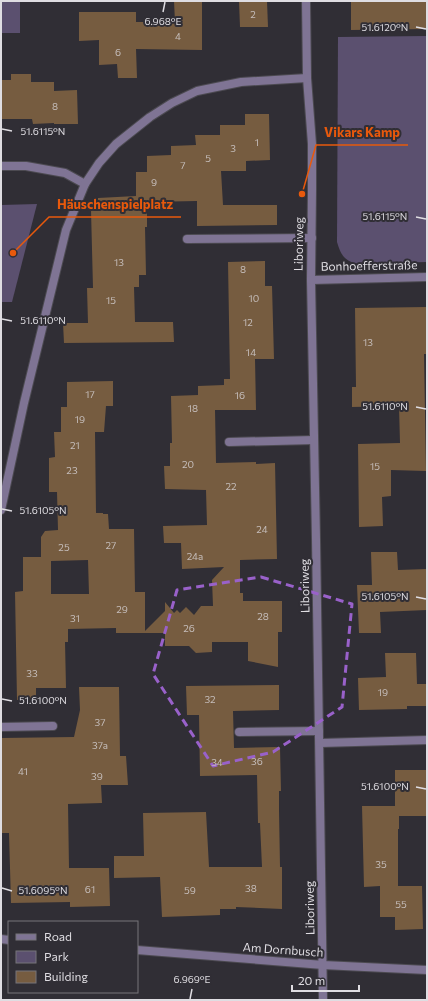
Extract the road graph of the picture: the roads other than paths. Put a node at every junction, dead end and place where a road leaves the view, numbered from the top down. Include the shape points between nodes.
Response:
1 (306, 1) edge
2 (307, 78) junction
3 (1, 166) edge
4 (85, 184) junction
5 (312, 238) junction
6 (187, 239) dead end
7 (427, 277) edge
8 (311, 280) junction
9 (314, 440) junction
10 (229, 442) dead end
11 (1, 510) edge
12 (53, 726) dead end
13 (1, 727) edge
14 (319, 731) junction
15 (239, 732) dead end
16 (427, 740) edge
17 (320, 743) junction
18 (138, 950) edge
19 (323, 965) junction
20 (427, 970) edge
21 (324, 1000) edge

1 - 2 street, Liboriweg
2 - 4 street via 241,82 197,91 150,117 116,144
2 - 5 street, Liboriweg via 312,144
3 - 4 street via 26,166 65,173
4 - 11 street via 66,230 24,402
5 - 6 street
5 - 8 street, Liboriweg
7 - 8 street, Bonhoefferstraße
8 - 9 street, Liboriweg
9 - 10 street
9 - 14 street, Liboriweg
12 - 13 street
14 - 15 street
14 - 17 street, Liboriweg
16 - 17 street
17 - 19 street, Liboriweg
18 - 19 street, Am Dornbusch
19 - 20 street, Am Dornbusch
19 - 21 street, Liboriweg

